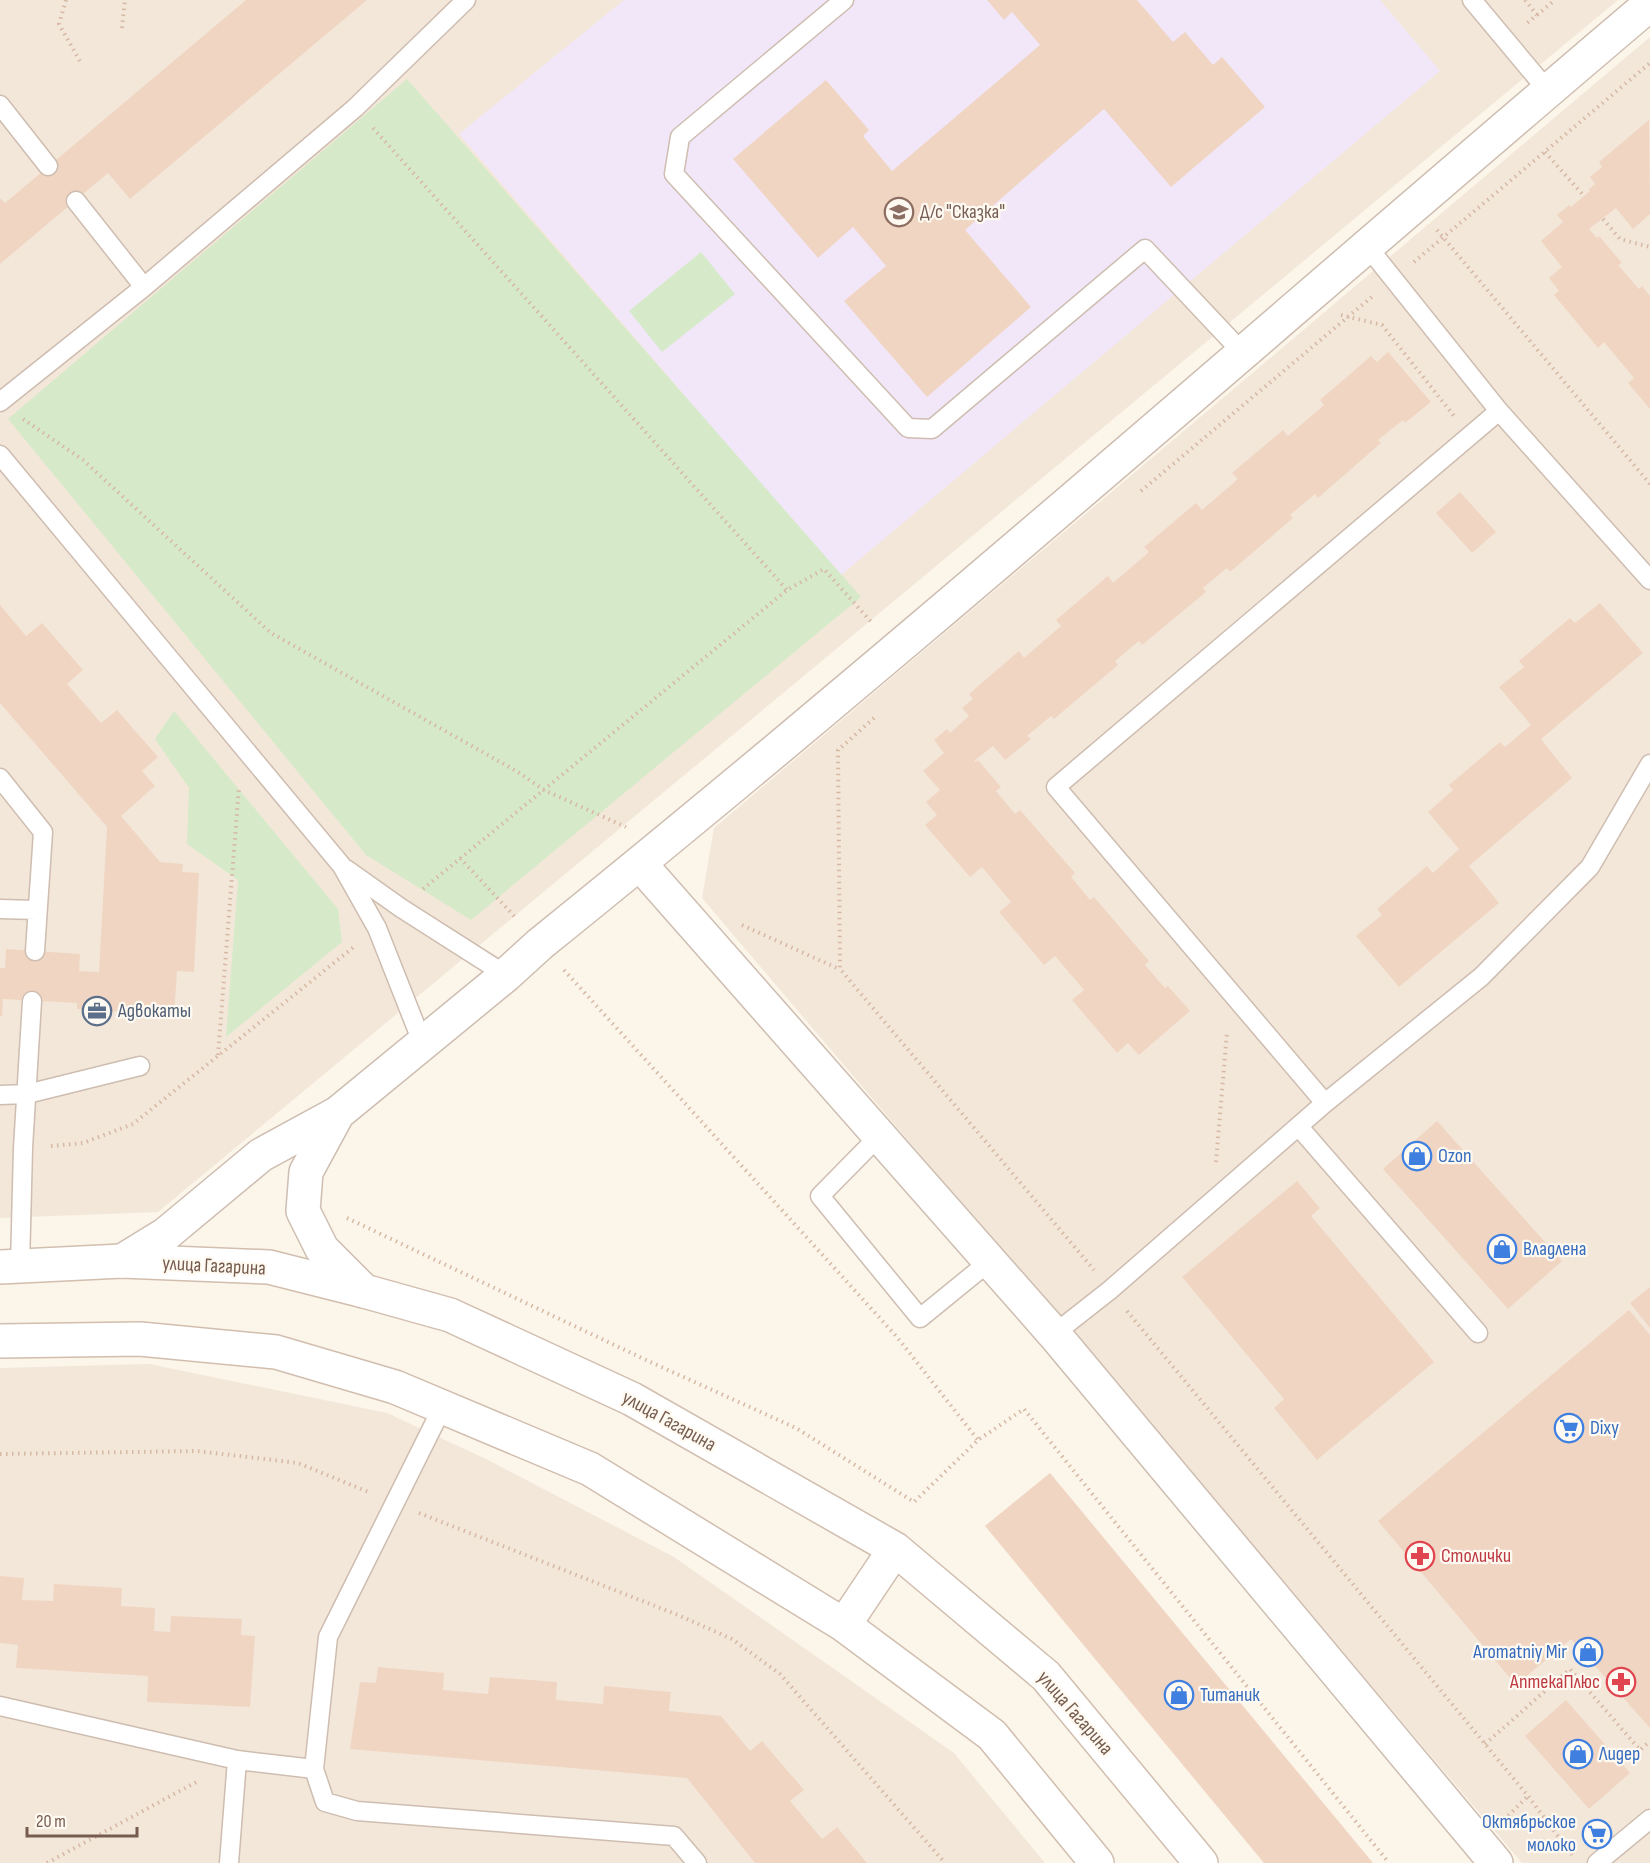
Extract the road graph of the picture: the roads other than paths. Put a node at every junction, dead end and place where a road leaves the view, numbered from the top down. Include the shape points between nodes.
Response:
1 (466, 0) edge
2 (844, 0) edge
3 (1472, 0) edge
4 (1650, 4) edge
5 (1548, 91) junction
6 (0, 105) edge
7 (48, 166) dead end
8 (76, 201) dead end
9 (1367, 246) junction
10 (144, 287) junction
11 (1242, 352) junction
12 (0, 402) edge
13 (1499, 411) junction
14 (0, 454) edge
15 (1650, 580) edge
16 (1650, 764) edge
17 (0, 778) edge
18 (652, 854) junction
19 (342, 866) junction
20 (0, 909) edge
21 (37, 910) junction
22 (35, 951) dead end
23 (507, 975) junction
24 (32, 1001) dead end
25 (422, 1042) junction
26 (140, 1066) dead end
27 (27, 1094) junction
28 (0, 1095) edge
29 (1325, 1103) junction
30 (338, 1113) junction
31 (1299, 1127) junction
32 (879, 1136) junction
33 (122, 1261) junction
34 (990, 1261) junction
35 (10, 1267) edge
36 (364, 1291) junction
37 (1478, 1333) dead end
38 (1054, 1334) junction
39 (0, 1341) edge
40 (443, 1406) junction
41 (895, 1549) junction
42 (844, 1624) junction
43 (0, 1706) edge
44 (237, 1760) junction
45 (314, 1769) junction
46 (1650, 1819) edge
47 (229, 1863) edge
48 (697, 1863) edge
49 (1097, 1863) edge
50 (1200, 1863) edge
51 (1496, 1863) edge
52 (1597, 1863) edge

1 - 10 lane via 355,108
2 - 11 lane via 680,137 674,174 908,428 932,429 1145,249
3 - 5 lane
4 - 5 street
5 - 9 street
6 - 7 lane
8 - 10 lane
9 - 11 street
9 - 13 lane
10 - 12 lane
11 - 18 street via 898,649
13 - 15 lane
13 - 29 lane via 1056,787
14 - 19 lane
16 - 29 lane via 1590,867 1481,977
17 - 21 lane via 43,832
18 - 23 street
18 - 32 street
19 - 23 lane
19 - 25 lane via 377,928
20 - 21 lane
21 - 22 lane
23 - 25 street
24 - 27 lane
25 - 30 street
26 - 27 lane
27 - 28 lane
27 - 35 lane
29 - 31 lane
30 - 33 street via 261,1155 166,1234
30 - 36 street via 306,1172 303,1211 322,1249
31 - 37 lane
31 - 38 lane
32 - 34 street
32 - 34 lane via 820,1196 920,1318
33 - 35 street, улица Гагарина
33 - 36 street, улица Гагарина via 270,1268
34 - 38 street
36 - 41 street, улица Гагарина via 450,1315 632,1399
38 - 51 street
39 - 40 street via 140,1339 276,1352 395,1386
40 - 42 street via 590,1469
40 - 45 lane via 328,1637
41 - 42 street
41 - 50 street, улица Гагарина via 1046,1676
42 - 49 street via 992,1735
43 - 44 lane
44 - 45 lane
44 - 47 lane
45 - 48 lane via 325,1802 357,1811 674,1836
46 - 52 lane

